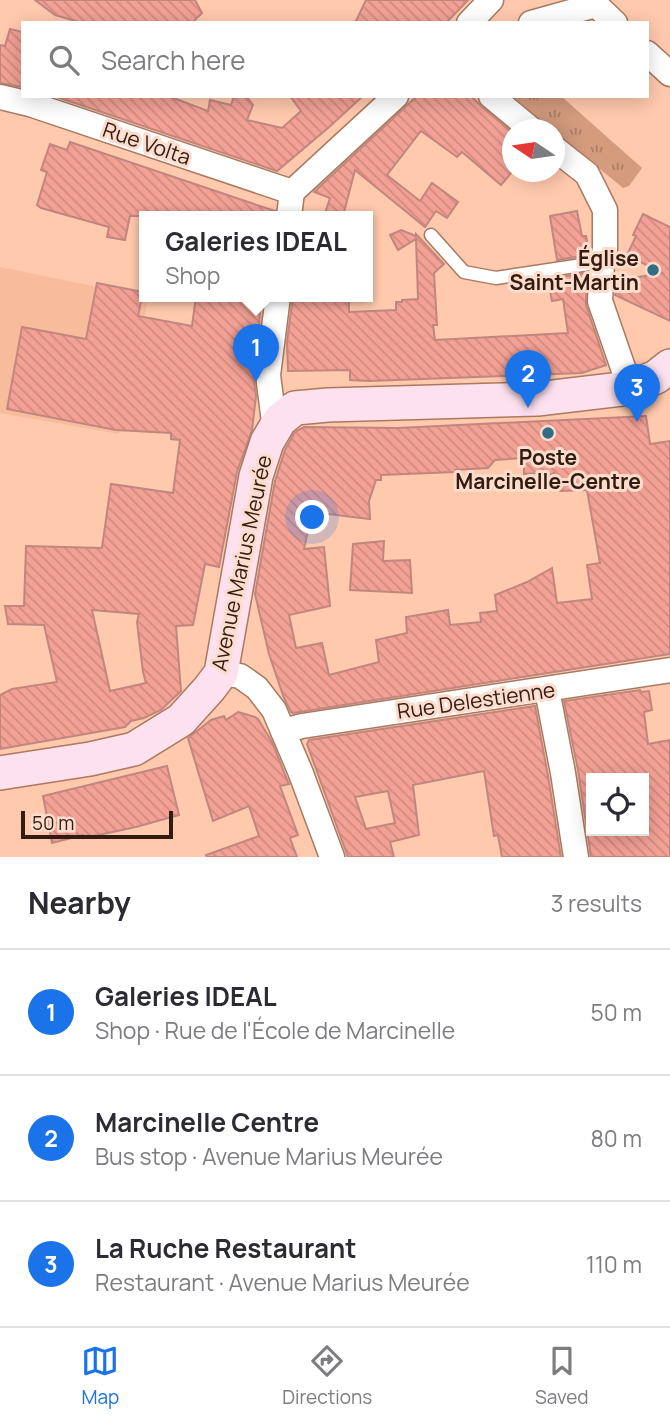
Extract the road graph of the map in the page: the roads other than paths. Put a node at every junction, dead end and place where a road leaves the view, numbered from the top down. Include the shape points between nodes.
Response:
1 (491, 0) edge
2 (605, 8) edge
3 (471, 21) edge
4 (541, 21) edge
5 (649, 55) edge
6 (670, 74) edge
7 (0, 97) edge
8 (394, 98) edge
9 (493, 98) edge
10 (519, 119) edge
11 (565, 156) edge
12 (290, 204) edge
13 (431, 235) dead end
14 (602, 262) junction
15 (277, 302) edge
16 (656, 381) edge
17 (275, 430) junction
18 (670, 670) edge
19 (221, 673) junction
20 (547, 690) junction
21 (283, 731) junction
22 (0, 773) edge
23 (332, 857) edge
24 (576, 857) edge

1 - 3 street
2 - 4 street
5 - 6 street
7 - 12 street, Rue Volta via 30,104
8 - 12 street
9 - 10 street
11 - 14 street via 587,174 605,211
13 - 14 lane via 464,272 496,278
14 - 16 street via 600,301
15 - 17 street via 268,375
16 - 17 main road, Avenue Marius Meurée via 537,399 314,405 295,408
17 - 19 main road, Avenue Marius Meurée via 256,476
18 - 20 street, Rue Delestienne
19 - 21 street via 240,676 257,688
19 - 22 main road, Avenue Marius Meurée via 181,720 134,749
20 - 21 street, Rue Delestienne
20 - 24 street
21 - 23 street

